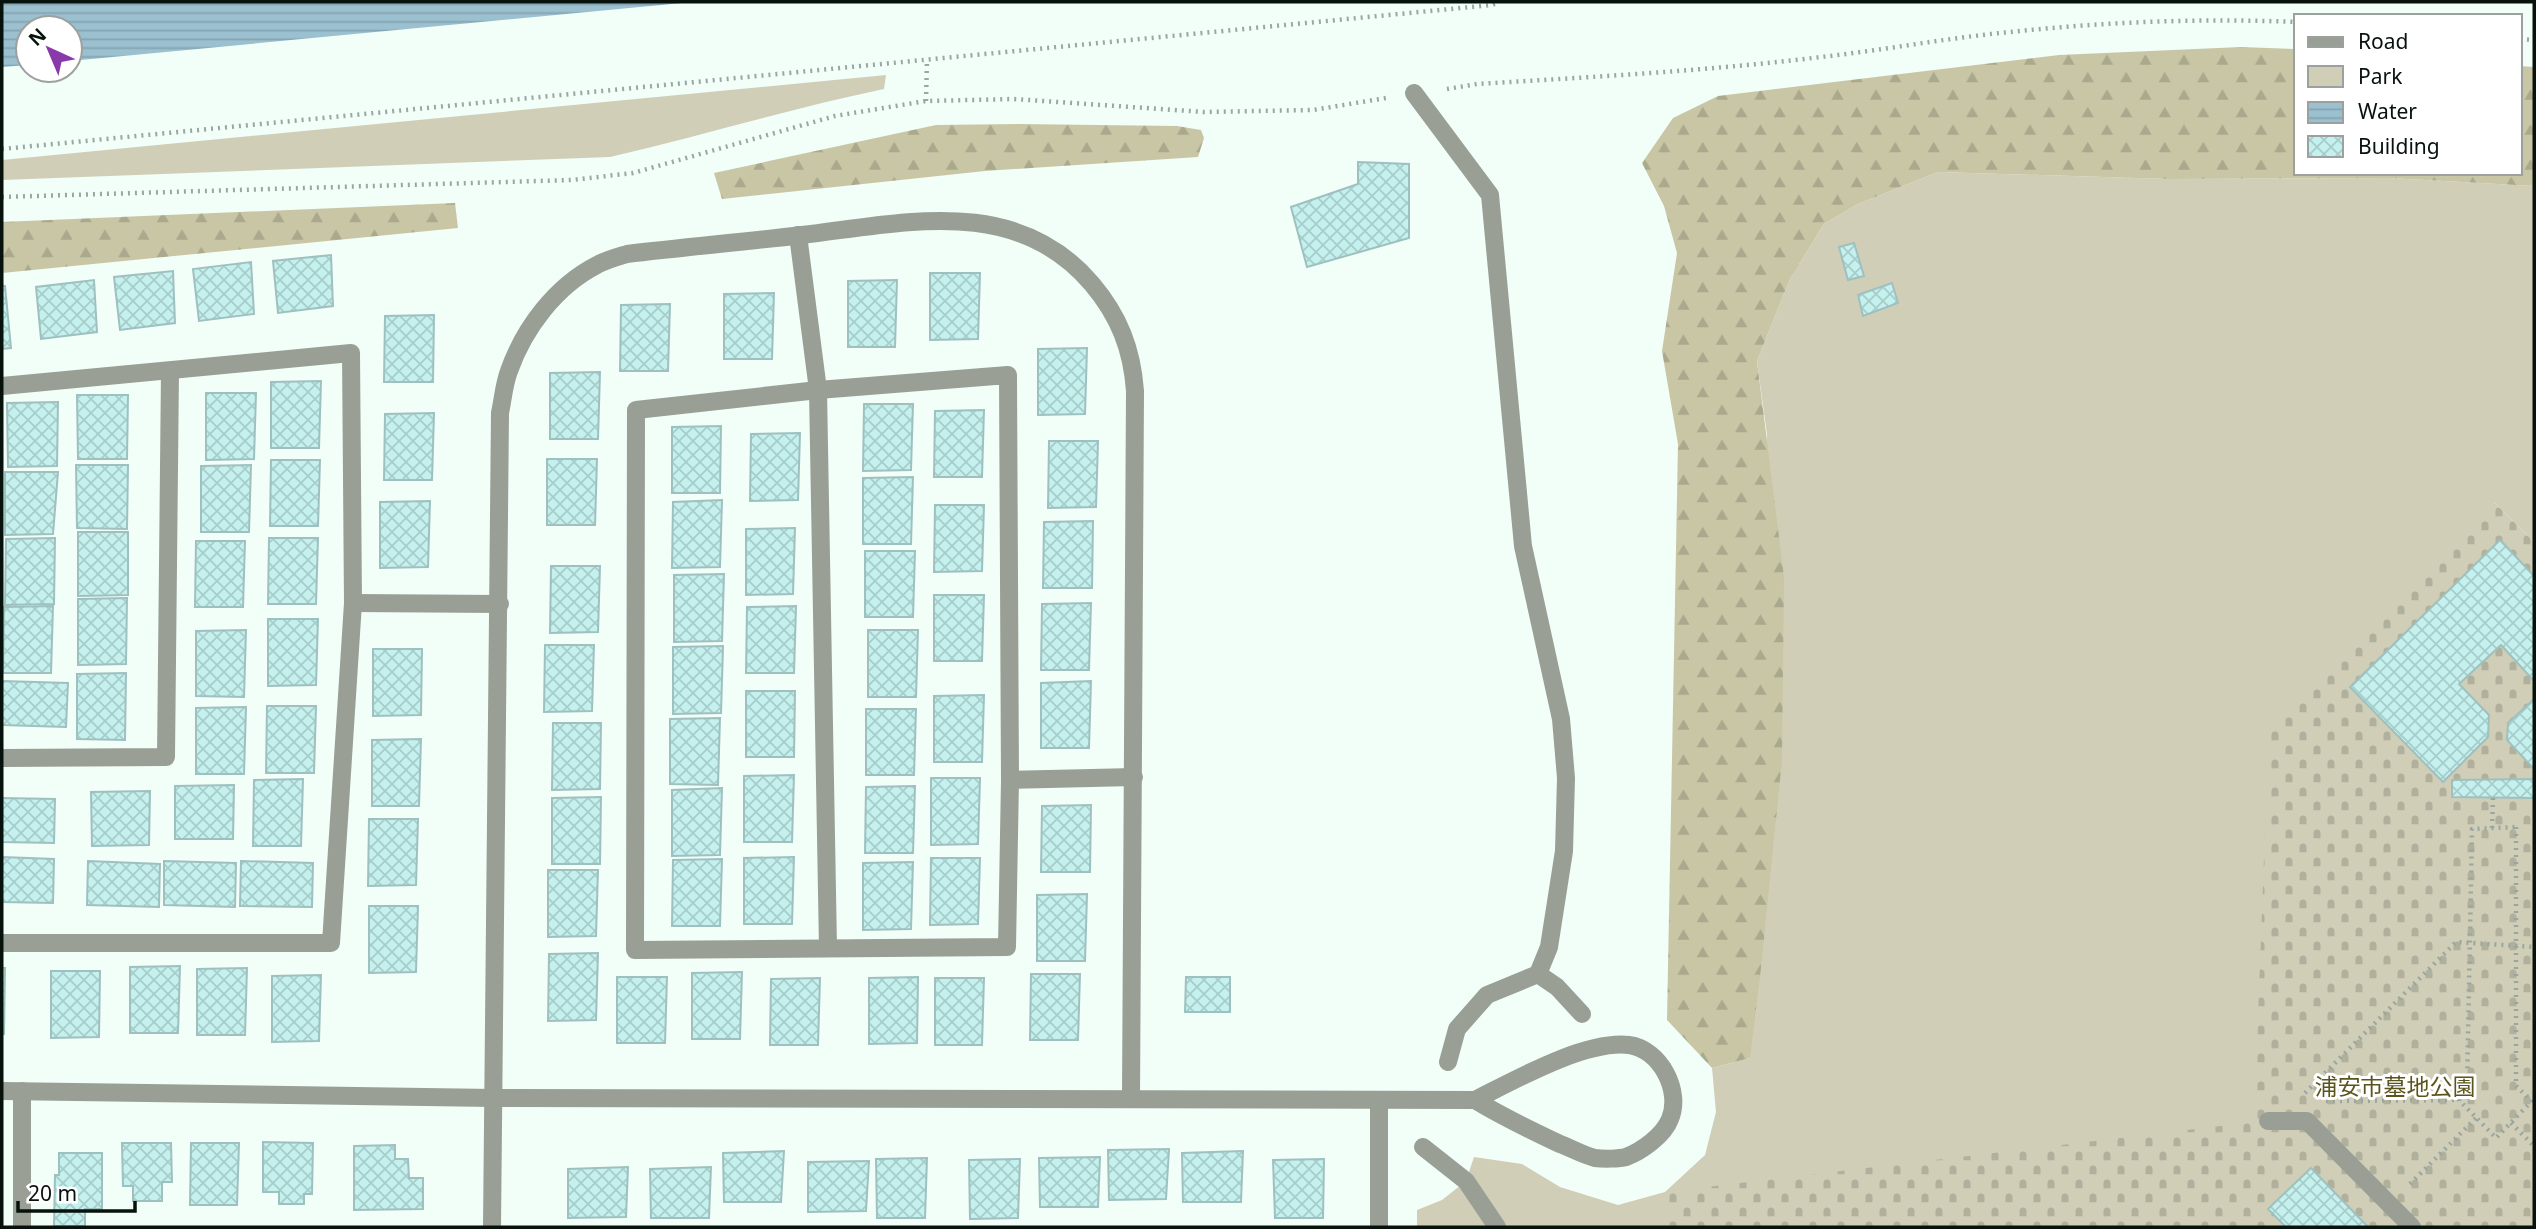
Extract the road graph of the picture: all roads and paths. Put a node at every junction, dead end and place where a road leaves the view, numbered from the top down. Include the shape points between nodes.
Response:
1 (1499, 2) edge
2 (2294, 22) edge
3 (927, 60) junction
4 (1414, 93) junction
5 (926, 101) junction
6 (2, 149) edge
7 (2, 197) edge
8 (798, 235) junction
9 (170, 371) junction
10 (2, 386) edge
11 (818, 390) junction
12 (353, 603) junction
13 (500, 604) junction
14 (2, 758) edge
15 (1134, 777) junction
16 (1010, 780) junction
17 (2493, 798) dead end
18 (2493, 828) junction
19 (2, 943) edge
20 (2471, 943) junction
21 (2515, 944) junction
22 (2534, 947) edge
23 (828, 948) junction
24 (1538, 974) junction
25 (1582, 1014) dead end
26 (1448, 1062) dead end
27 (2, 1091) edge
28 (22, 1091) junction
29 (493, 1098) junction
30 (1131, 1098) junction
31 (1475, 1100) junction
32 (2459, 1100) junction
33 (1380, 1101) junction
34 (2297, 1101) dead end
35 (2324, 1101) dead end
36 (2533, 1101) edge
37 (2476, 1118) junction
38 (2269, 1121) dead end
39 (2511, 1123) junction
40 (2534, 1146) edge
41 (1423, 1147) dead end
42 (2390, 1203) junction
43 (22, 1227) edge
44 (492, 1227) edge
45 (1379, 1227) edge
46 (1497, 1227) edge
47 (2412, 1227) edge

1 - 3 path
2 - 4 path via 2112,22 1806,59 1476,84
3 - 5 path
3 - 6 path
4 - 5 path via 1312,110 1218,112 1014,99
4 - 24 street via 1490,195 1523,546 1561,719 1566,778 1564,852 1549,947
5 - 7 path via 835,116 633,173 572,180
8 - 11 street
8 - 13 street via 627,254 597,264 543,310 508,372 500,413
8 - 15 street via 923,220 1000,225 1058,252 1082,273 1118,320 1134,371 1135,391
9 - 10 street
9 - 12 street via 351,354
9 - 14 street via 166,757
11 - 16 street via 1008,375
11 - 23 street
11 - 23 street via 636,410 635,950
12 - 13 street
12 - 19 street via 331,943
13 - 29 street
15 - 16 street
15 - 30 street
16 - 23 street via 1007,947
17 - 18 path
18 - 20 path via 2472,829
18 - 21 path via 2516,827
20 - 21 path
20 - 32 path via 2467,1090
20 - 34 path via 2456,942
21 - 22 path
21 - 36 path via 2516,1086
24 - 25 street
24 - 26 street via 1487,995 1457,1029
27 - 28 street
28 - 29 street
28 - 43 street
29 - 30 street
29 - 44 street
30 - 33 street
31 - 31 street via 1597,1046 1631,1045 1653,1056 1674,1096 1670,1120 1652,1141 1625,1158 1595,1158 1508,1121
31 - 33 street
32 - 35 path
32 - 37 path
33 - 45 street
36 - 39 path
37 - 39 path via 2496,1138
37 - 42 path
38 - 42 street via 2307,1121
39 - 40 path
41 - 46 street via 1466,1181
42 - 47 street

